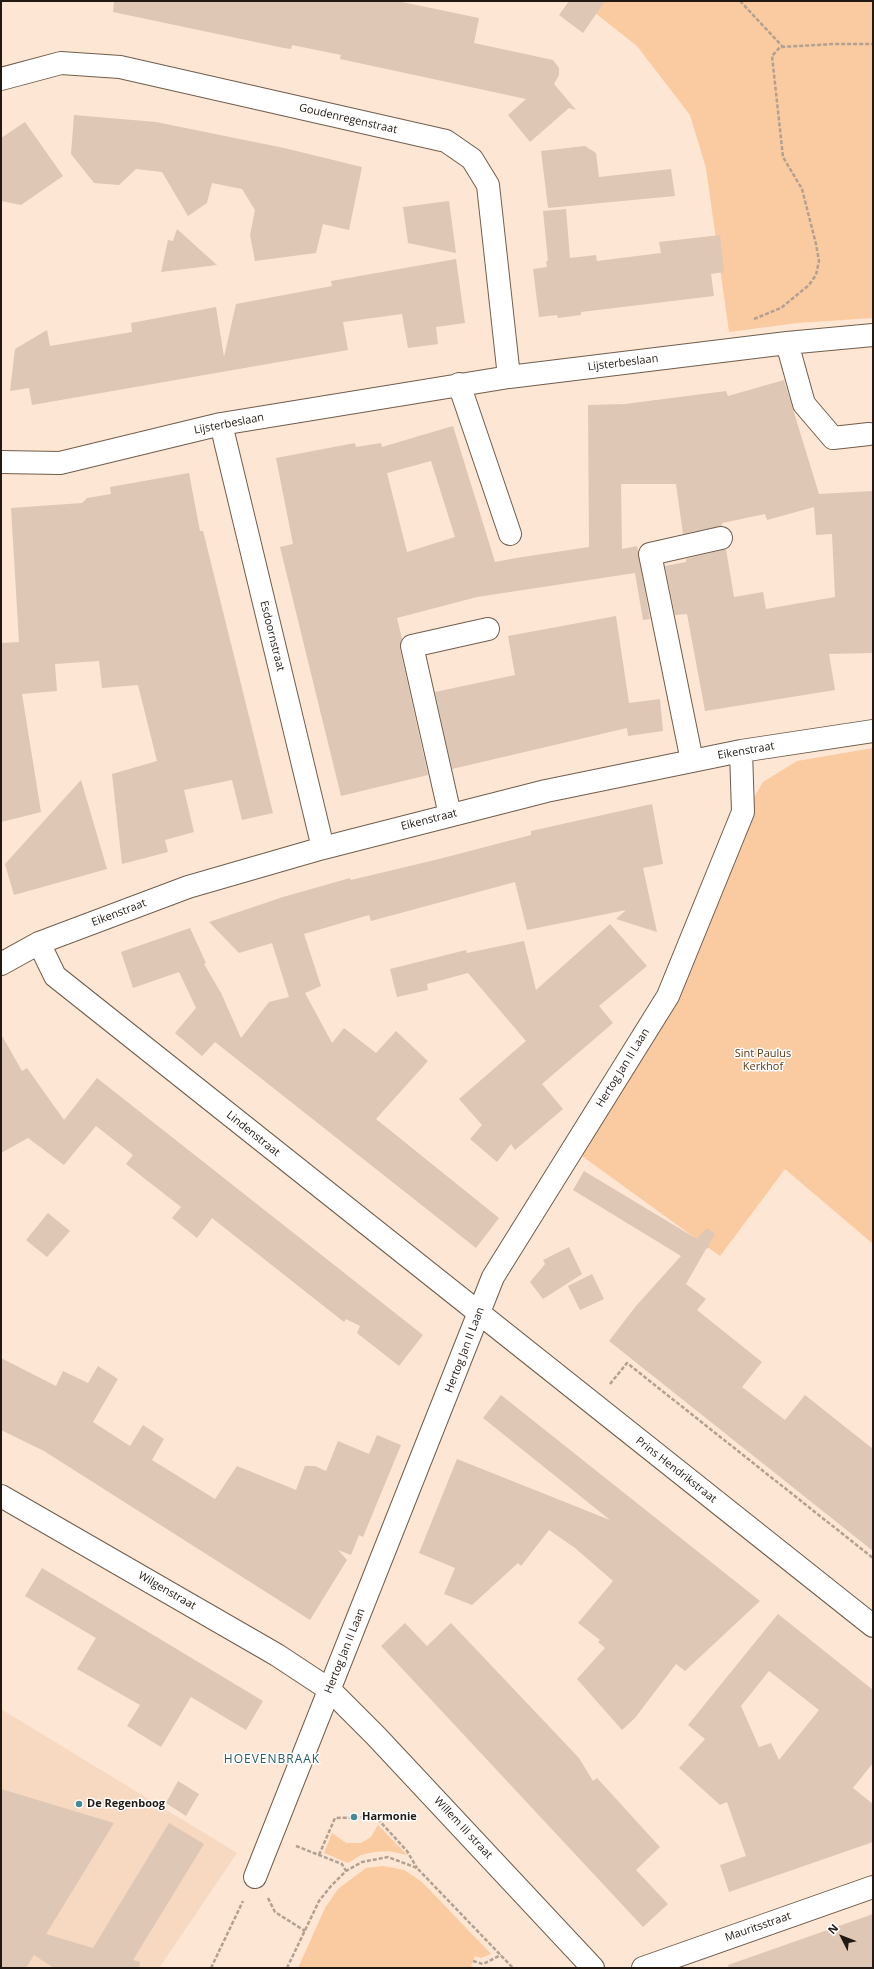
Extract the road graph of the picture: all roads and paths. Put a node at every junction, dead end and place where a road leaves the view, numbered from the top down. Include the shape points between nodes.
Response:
1 (740, 1) edge
2 (873, 44) edge
3 (783, 47) junction
4 (1, 79) edge
5 (751, 320) dead end
6 (873, 335) edge
7 (787, 343) junction
8 (509, 377) junction
9 (459, 384) junction
10 (221, 424) junction
11 (869, 434) dead end
12 (1, 462) edge
13 (510, 534) dead end
14 (721, 538) dead end
15 (488, 629) dead end
16 (873, 731) edge
17 (741, 751) junction
18 (692, 761) junction
19 (450, 815) junction
20 (323, 848) junction
21 (38, 943) junction
22 (1, 964) edge
23 (479, 1314) junction
24 (594, 1405) junction
25 (1, 1496) edge
26 (873, 1558) edge
27 (873, 1626) edge
28 (330, 1690) junction
29 (271, 1835) junction
30 (319, 1855) junction
31 (417, 1868) junction
32 (346, 1871) junction
33 (253, 1880) junction
34 (873, 1887) edge
35 (305, 1931) junction
36 (500, 1955) junction
37 (473, 1961) dead end
38 (211, 1968) edge
39 (287, 1968) edge
40 (513, 1968) edge
41 (593, 1968) edge
42 (643, 1968) edge

1 - 3 path
2 - 3 path
3 - 5 path via 776,50 772,56 783,157 802,189 819,261 816,275 809,285 781,308
4 - 8 street, Goudenregenstraat via 61,63 120,67 446,141 472,159 488,185
6 - 7 street, Lijsterbeslaan
7 - 8 street, Lijsterbeslaan
7 - 11 street via 804,404 833,438
8 - 9 street, Lijsterbeslaan
9 - 10 street, Lijsterbeslaan
9 - 13 street
10 - 12 street, Lijsterbeslaan via 60,463
10 - 20 street, Esdoornstraat
14 - 18 street via 650,554
15 - 19 street via 412,646
16 - 17 street, Eikenstraat
17 - 18 street, Eikenstraat
17 - 23 street, Hertog Jan II Laan via 743,812 668,996 493,1277
18 - 19 street, Eikenstraat via 546,791
19 - 20 street, Eikenstraat
20 - 21 street, Eikenstraat via 188,888
21 - 22 street, Eikenstraat
21 - 23 street, Lindenstraat via 55,976
23 - 24 street, Prins Hendrikstraat
23 - 28 street, Hertog Jan II Laan
24 - 26 path via 626,1363
24 - 27 street, Prins Hendrikstraat
25 - 28 street, Wilgenstraat via 277,1655
28 - 29 street, Hertog Jan II Laan
28 - 41 street, Willem III straat
29 - 30 path
29 - 33 street, Hertog Jan II Laan
30 - 31 path via 335,1818 376,1817 408,1851
30 - 32 path via 342,1864
31 - 32 path via 388,1857 362,1862
31 - 36 path
32 - 35 path via 319,1901
33 - 35 path via 270,1900 275,1912
33 - 38 path
34 - 42 street, Mauritsstraat
35 - 39 path
36 - 37 path via 483,1964
36 - 40 path

